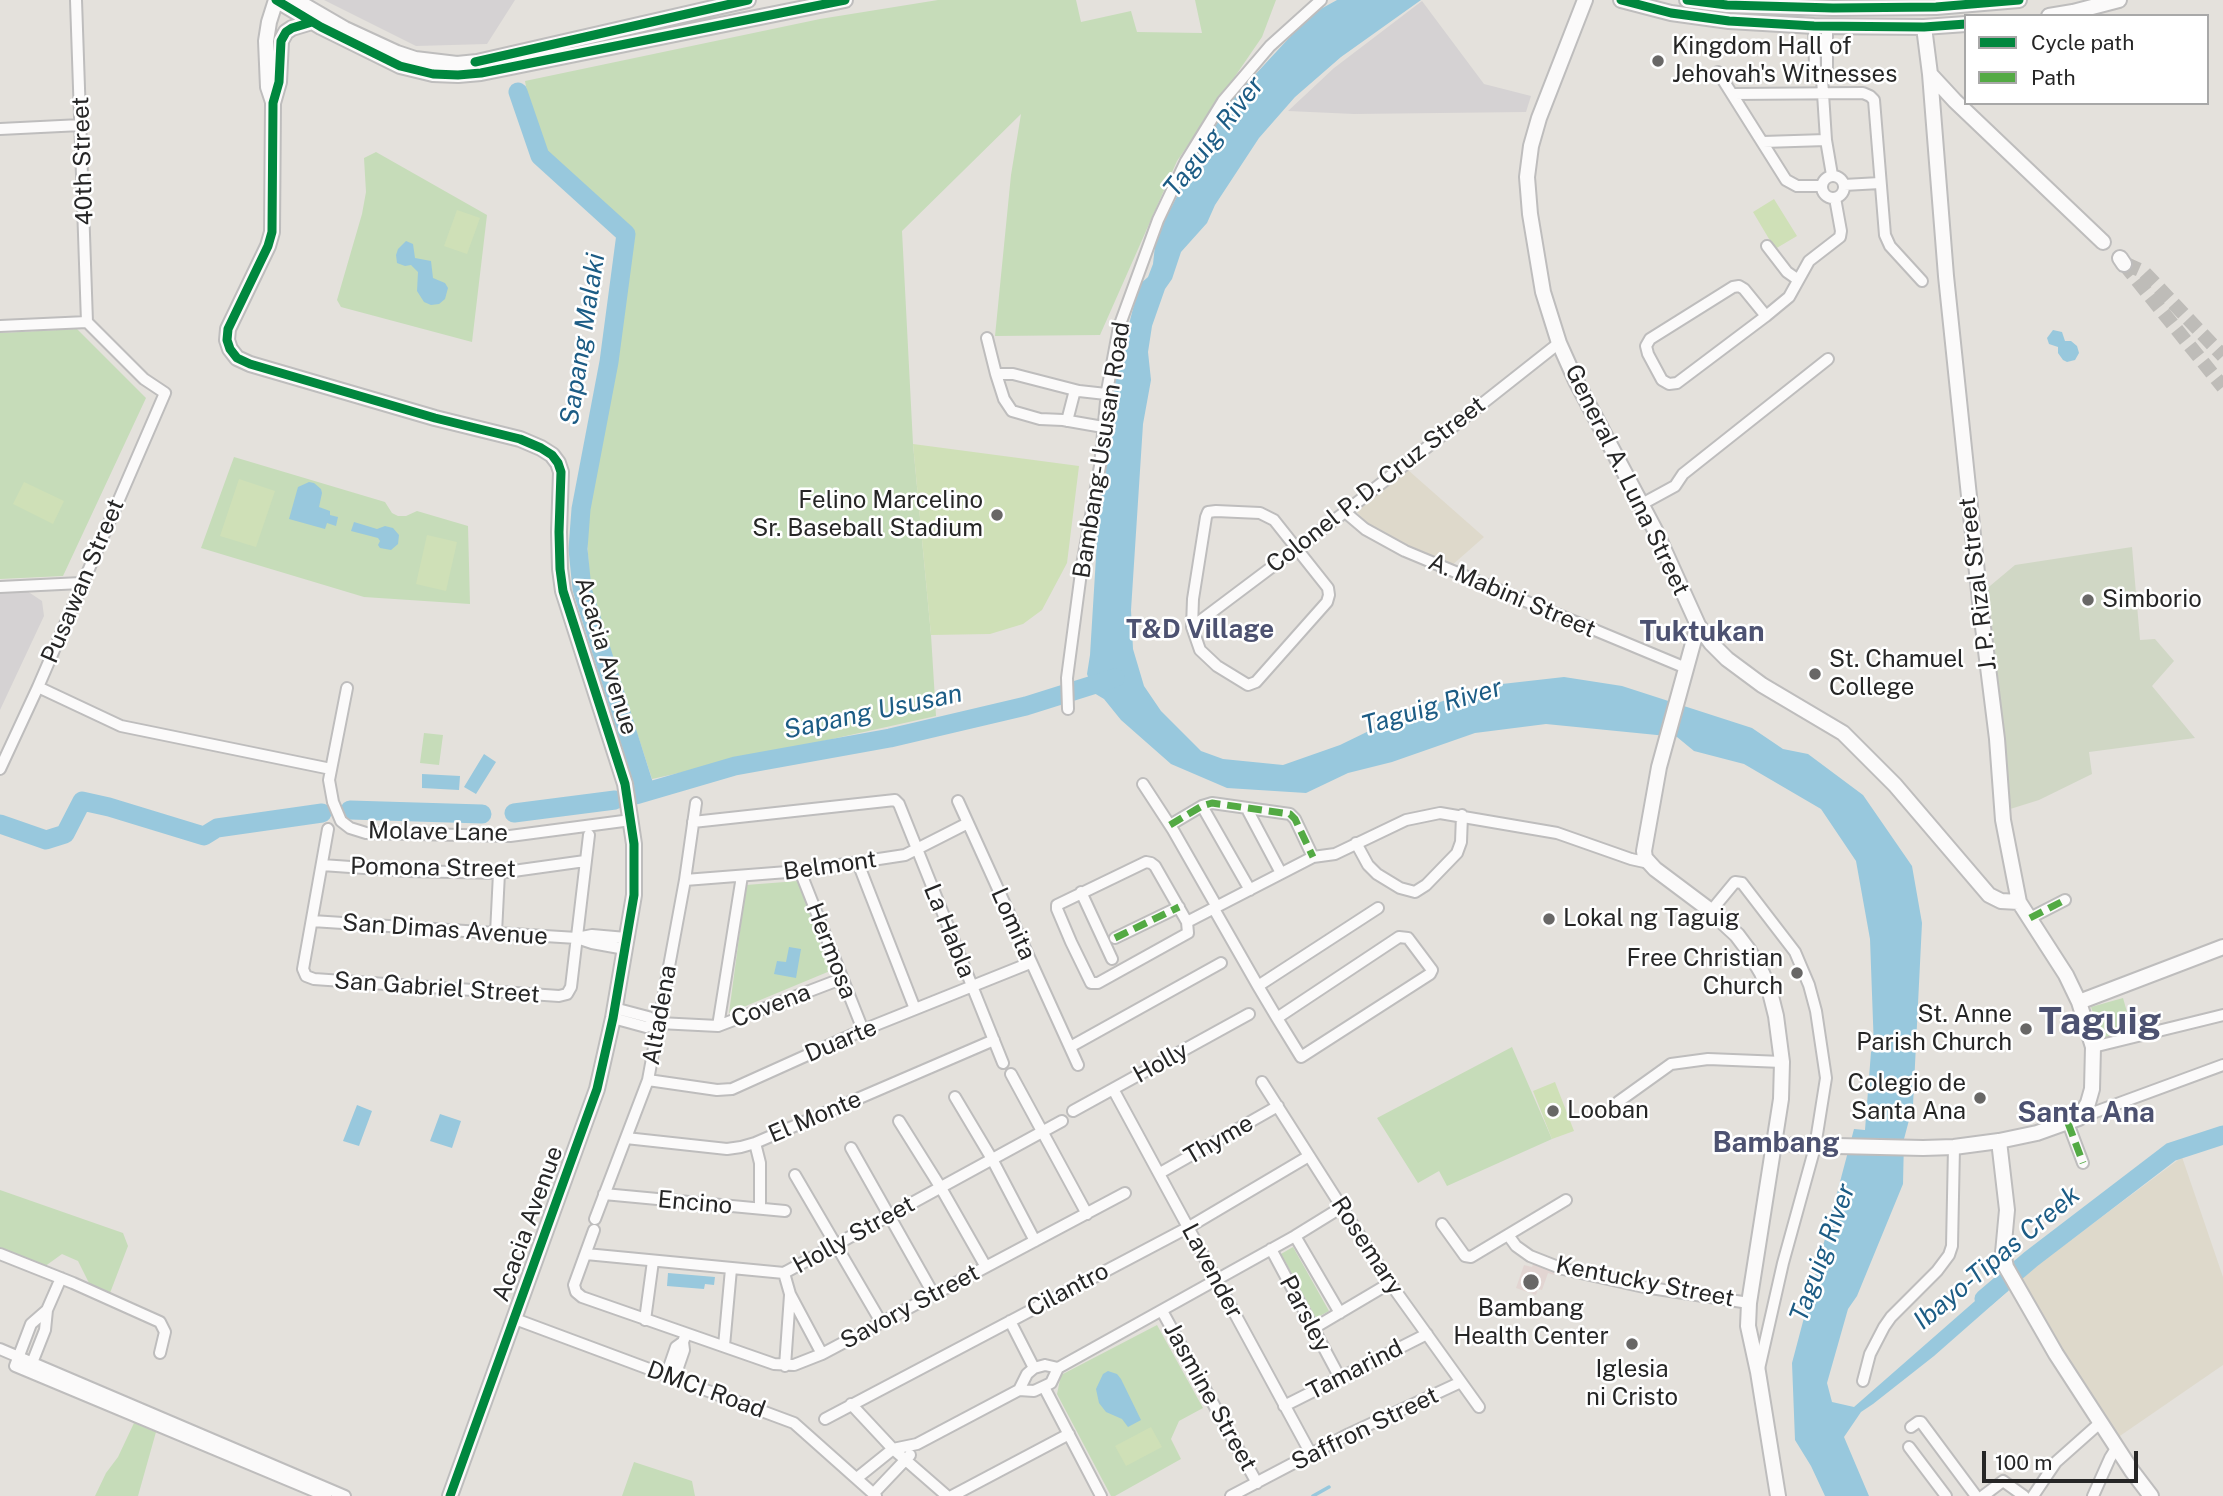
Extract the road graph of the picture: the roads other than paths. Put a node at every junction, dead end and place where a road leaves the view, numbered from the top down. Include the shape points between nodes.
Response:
1 (76, 0) edge
2 (276, 0) edge
3 (295, 0) edge
4 (748, 0) edge
5 (845, 0) edge
6 (1321, 0) edge
7 (1585, 0) edge
8 (1621, 0) edge
9 (1687, 0) edge
10 (2019, 0) edge
11 (2119, 0) edge
12 (1832, 4) edge
13 (1921, 4) edge
14 (1904, 7) junction
15 (2061, 14) edge
16 (312, 22) junction
17 (1964, 24) edge
18 (1821, 26) junction
19 (1902, 26) junction
20 (1924, 27) junction
21 (1718, 72) dead end
22 (1930, 74) junction
23 (1822, 93) junction
24 (1732, 94) junction
25 (273, 103) junction
26 (82, 125) junction
27 (0, 129) edge
28 (1826, 140) junction
29 (1763, 142) junction
30 (1832, 175) junction
31 (1880, 183) junction
32 (1844, 185) junction
33 (1822, 186) junction
34 (1835, 198) junction
35 (2103, 242) dead end
36 (1767, 246) dead end
37 (1797, 279) junction
38 (1922, 281) dead end
39 (1766, 316) junction
40 (88, 322) junction
41 (0, 326) edge
42 (987, 338) dead end
43 (1559, 343) junction
44 (1828, 359) dead end
45 (996, 374) junction
46 (1075, 390) junction
47 (1106, 394) junction
48 (1067, 421) junction
49 (1103, 426) junction
50 (1642, 504) junction
51 (1345, 512) junction
52 (1296, 547) junction
53 (81, 583) junction
54 (0, 587) edge
55 (1698, 625) junction
56 (1192, 628) junction
57 (1686, 668) junction
58 (38, 687) junction
59 (347, 688) dead end
60 (1067, 704) dead end
61 (0, 769) edge
62 (331, 769) junction
63 (1143, 783) dead end
64 (958, 801) dead end
65 (696, 803) dead end
66 (1202, 806) junction
67 (1247, 809) junction
68 (1462, 815) junction
69 (631, 820) junction
70 (693, 822) junction
71 (968, 823) junction
72 (1170, 825) junction
73 (328, 829) dead end
74 (589, 835) dead end
75 (1356, 843) junction
76 (916, 849) junction
77 (1313, 857) junction
78 (585, 861) junction
79 (858, 863) junction
80 (1649, 863) junction
81 (322, 865) junction
82 (800, 871) junction
83 (499, 873) junction
84 (1281, 873) junction
85 (742, 876) junction
86 (685, 880) junction
87 (1250, 890) junction
88 (1082, 892) junction
89 (2065, 900) dead end
90 (2019, 902) junction
91 (1179, 907) junction
92 (1216, 908) junction
93 (1378, 908) dead end
94 (1712, 911) junction
95 (2030, 918) junction
96 (312, 921) junction
97 (1187, 922) junction
98 (496, 933) junction
99 (577, 937) junction
100 (1115, 938) dead end
101 (626, 944) junction
102 (2223, 947) edge
103 (1112, 959) dead end
104 (1030, 963) junction
105 (1222, 963) dead end
106 (841, 979) junction
107 (1258, 986) junction
108 (972, 987) junction
109 (2079, 1002) junction
110 (915, 1009) junction
111 (613, 1013) junction
112 (1249, 1014) dead end
113 (2223, 1015) edge
114 (1277, 1018) junction
115 (659, 1023) junction
116 (718, 1026) junction
117 (863, 1030) junction
118 (994, 1040) junction
119 (1070, 1047) junction
120 (2093, 1048) junction
121 (1782, 1062) junction
122 (1003, 1063) dead end
123 (1078, 1065) dead end
124 (2223, 1065) edge
125 (1011, 1074) dead end
126 (648, 1080) junction
127 (1262, 1082) dead end
128 (1113, 1089) junction
129 (955, 1097) dead end
130 (1618, 1102) dead end
131 (1278, 1106) junction
132 (1073, 1111) dead end
133 (899, 1121) dead end
134 (1062, 1121) dead end
135 (2073, 1121) junction
136 (1043, 1131) junction
137 (626, 1138) junction
138 (1999, 1141) junction
139 (755, 1143) junction
140 (1783, 1143) junction
141 (1815, 1147) junction
142 (1954, 1147) junction
143 (851, 1148) dead end
144 (1309, 1156) junction
145 (992, 1158) junction
146 (2083, 1163) dead end
147 (1160, 1173) junction
148 (795, 1175) dead end
149 (941, 1188) junction
150 (1125, 1193) dead end
151 (604, 1194) junction
152 (1566, 1200) dead end
153 (1342, 1207) junction
154 (760, 1209) junction
155 (785, 1211) dead end
156 (1087, 1214) junction
157 (890, 1216) junction
158 (1442, 1224) dead end
159 (1189, 1227) junction
160 (1508, 1235) junction
161 (1295, 1236) junction
162 (1035, 1241) junction
163 (836, 1245) junction
164 (1271, 1250) junction
165 (0, 1254) edge
166 (586, 1254) junction
167 (653, 1261) junction
168 (986, 1267) junction
169 (731, 1269) junction
170 (784, 1273) junction
171 (61, 1278) junction
172 (1217, 1280) junction
173 (1390, 1283) junction
174 (790, 1294) junction
175 (934, 1295) junction
176 (1749, 1303) junction
177 (47, 1310) junction
178 (1162, 1311) junction
179 (1340, 1313) junction
180 (514, 1319) junction
181 (645, 1320) junction
182 (1010, 1321) junction
183 (881, 1322) junction
184 (1314, 1328) junction
185 (1427, 1334) junction
186 (684, 1338) junction
187 (724, 1346) junction
188 (0, 1349) edge
189 (160, 1353) dead end
190 (822, 1354) junction
191 (18, 1357) junction
192 (32, 1363) junction
193 (785, 1366) junction
194 (1034, 1368) junction
195 (1058, 1368) junction
196 (1758, 1372) junction
197 (670, 1377) junction
198 (1340, 1378) junction
199 (1863, 1381) dead end
200 (1461, 1382) junction
201 (1044, 1387) junction
202 (1019, 1390) junction
203 (851, 1404) junction
204 (1284, 1406) junction
205 (1479, 1407) dead end
206 (825, 1419) dead end
207 (2101, 1422) junction
208 (1911, 1427) dead end
209 (1069, 1434) junction
210 (917, 1444) junction
211 (1909, 1447) dead end
212 (2117, 1447) junction
213 (893, 1449) junction
214 (1311, 1454) junction
215 (251, 1460) junction
216 (906, 1460) junction
217 (857, 1478) junction
218 (1257, 1483) junction
219 (1095, 1494) edge
220 (875, 1495) edge
221 (326, 1496) edge
222 (345, 1496) edge
223 (450, 1496) edge
224 (949, 1496) edge
225 (1231, 1496) edge
226 (1778, 1496) edge
227 (1946, 1496) edge
228 (1976, 1496) edge
229 (1983, 1496) edge
230 (2024, 1496) edge
231 (2033, 1496) edge
232 (2093, 1496) edge
233 (2151, 1496) edge

1 - 26 street, 40th Street
2 - 16 main road
2 - 25 main road, Acacia Avenue via 266,41
3 - 4 main road via 397,53 415,60 457,64
5 - 16 main road via 457,75 400,66
6 - 47 street, Bambang-Ususan Road via 1270,46 1223,101 1186,161 1158,220 1119,327
7 - 43 main road, General A. Luna Street via 1542,108 1528,161 1530,215
8 - 18 main road via 1729,22
9 - 12 main road via 1727,5
10 - 13 main road
11 - 15 main road
12 - 14 main road
13 - 14 main road
14 - 19 main road via 1907,19
16 - 25 main road, Acacia Avenue via 283,36
17 - 20 main road
18 - 19 main road
18 - 23 street via 1815,68 1822,78
19 - 20 main road
20 - 22 main road, J. P. Rizal Street
21 - 24 street
22 - 35 main road
22 - 90 main road, J. P. Rizal Street via 1946,276 2003,820
23 - 24 street
23 - 28 street
23 - 31 street via 1863,93 1874,100
24 - 29 street
25 - 69 main road, Acacia Avenue via 272,232 228,329 230,349 250,364 520,439 552,455 561,472 563,591 625,784
26 - 27 street
26 - 40 street, 40th Street
28 - 29 street
28 - 30 street
29 - 33 street via 1790,184
30 - 32 street
30 - 33 street
31 - 32 street
31 - 38 street via 1885,235
32 - 34 street
33 - 34 street via 1826,195
34 - 37 street via 1840,237 1809,261
36 - 37 street
37 - 39 street via 1789,297
39 - 39 street via 1744,289 1733,287 1650,339 1648,354 1662,380 1677,383
40 - 41 street
40 - 53 street, Pusawan Street via 144,379 165,393
42 - 45 street
43 - 50 main road, General A. Luna Street
43 - 51 street, Colonel P. D. Cruz Street
44 - 50 street via 1683,474 1675,486
45 - 46 street via 1013,373
45 - 48 street via 1012,411
46 - 47 street
46 - 48 street
47 - 49 street, Bambang-Ususan Road
48 - 49 street
49 - 60 street, Bambang-Ususan Road via 1066,678
50 - 55 main road, General A. Luna Street
51 - 52 street, Colonel P. D. Cruz Street
51 - 57 street, A. Mabini Street via 1365,529 1416,556
52 - 56 street, Colonel P. D. Cruz Street
52 - 56 street via 1267,515 1208,512
52 - 56 street via 1328,588 1327,602 1256,682 1248,685 1217,666 1200,650
53 - 54 street
53 - 58 street, Pusawan Street
55 - 57 main road
55 - 90 main road, General A. Luna Street via 1744,672 1822,719 1861,749 1993,898
57 - 80 main road via 1644,844
58 - 61 street, Pusawan Street
58 - 62 street via 121,726
59 - 62 street, Molave Lane
62 - 69 street, Molave Lane via 333,802 341,821 366,834 510,835
63 - 72 street
64 - 71 street, Lomita
65 - 70 street, Altadena
66 - 67 street via 1212,803
66 - 72 street
66 - 87 street
67 - 77 street via 1290,814
67 - 84 street
68 - 75 street via 1440,813 1406,820
68 - 75 street via 1457,853 1415,892 1377,874
68 - 80 street via 1557,833
69 - 101 main road, Acacia Avenue via 635,877
70 - 76 street, La Habla via 895,800
70 - 86 street, Altadena
71 - 76 street, Belmont
71 - 104 street, Lomita
72 - 92 street
73 - 81 street
74 - 78 street
75 - 77 street via 1335,854
76 - 79 street, Belmont
76 - 108 street, La Habla
77 - 84 street
78 - 83 street, Pomona Street
78 - 99 street
79 - 82 street, Belmont
79 - 110 street
80 - 94 main road
81 - 83 street, Pomona Street
81 - 96 street
82 - 85 street, Belmont
82 - 106 street, Hermosa
83 - 98 street
84 - 87 street
85 - 86 street, Belmont
85 - 116 street
86 - 115 street, Altadena
87 - 92 street
88 - 91 street via 1149,862
88 - 97 street via 1059,902 1056,909 1093,984 1186,935
88 - 103 street
89 - 95 street
90 - 95 main road, J. P. Rizal Street
91 - 97 street
91 - 100 street
92 - 97 street
92 - 107 street
93 - 107 street
94 - 121 main road via 1737,934 1762,973 1776,1016
94 - 141 street via 1735,882 1742,883 1795,952 1813,998 1826,1078
95 - 109 main road, J. P. Rizal Street
96 - 98 street, San Dimas Avenue
96 - 99 street, San Gabriel Street via 303,969 314,979 559,996 571,987
98 - 99 street, San Dimas Avenue
99 - 101 street, San Dimas Avenue
101 - 111 main road, Acacia Avenue
102 - 109 main road
104 - 108 street, Duarte
104 - 119 street, Lomita
105 - 119 street
106 - 116 street, Covena
106 - 117 street, Hermosa
107 - 114 street
108 - 110 street, Duarte
108 - 118 street, La Habla
109 - 120 main road, J. P. Rizal Street
110 - 117 street, Duarte
111 - 115 street, Covena
111 - 180 main road, Acacia Avenue via 597,1089
112 - 128 street, Holly
113 - 120 street
114 - 114 street via 1399,937 1408,938 1431,965 1430,974 1301,1057
115 - 116 street, Covena
115 - 126 street, Altadena
117 - 126 street, Duarte via 732,1088
118 - 122 street, La Habla
118 - 139 street, El Monte
119 - 123 street, Lomita
120 - 135 main road, J. P. Rizal Street via 2092,1089 2088,1103
121 - 130 street via 1687,1060 1671,1064
121 - 140 main road
124 - 135 street
125 - 136 street
126 - 137 street, Altadena
127 - 131 street, Rosemary
128 - 132 street, Holly
128 - 147 street, Lavender
129 - 145 street
131 - 144 street, Rosemary
131 - 147 street, Thyme
133 - 149 street
134 - 136 street, Holly Street
135 - 138 main road
135 - 146 street
136 - 145 street, Holly Street
136 - 156 street
137 - 139 street, El Monte via 727,1149
137 - 151 street, Altadena
138 - 142 main road
138 - 207 main road via 2007,1210 2006,1267
139 - 154 street
140 - 141 main road
140 - 176 main road
141 - 142 main road
141 - 196 street
142 - 199 street via 1949,1255 1884,1327
143 - 157 street
144 - 153 street, Rosemary
144 - 159 street, Cilantro
145 - 149 street, Holly Street
145 - 162 street
147 - 159 street, Lavender
148 - 163 street
149 - 157 street, Holly Street
149 - 168 street
150 - 156 street, Savory Street
151 - 154 street, Encino
151 - 166 street, Altadena
152 - 160 street
153 - 161 street
153 - 173 street, Rosemary
154 - 155 street, Encino
156 - 162 street, Savory Street
157 - 163 street, Holly Street
157 - 175 street
158 - 160 street via 1467,1257
159 - 172 street, Lavender
159 - 182 street, Cilantro
160 - 176 street, Kentucky Street via 1530,1256 1563,1269
161 - 164 street
161 - 179 street
162 - 168 street, Savory Street
163 - 170 street, Holly Street
163 - 183 street
164 - 172 street
164 - 184 street, Parsley
165 - 171 street
166 - 167 street, Holly Street
166 - 181 street, Altadena via 574,1285 576,1292
167 - 169 street, Holly Street
167 - 181 street
168 - 175 street, Savory Street
169 - 170 street, Holly Street
169 - 187 street
170 - 174 street
171 - 177 street
171 - 189 street via 160,1322 165,1332
172 - 178 street
172 - 204 street, Lavender
173 - 179 street
173 - 185 street, Rosemary
174 - 190 street
174 - 193 street
175 - 183 street, Savory Street
176 - 196 main road via 1748,1326
177 - 191 street via 31,1324
177 - 192 street via 45,1330
178 - 195 street
178 - 218 street, Jasmine Street
179 - 184 street
180 - 197 street, DMCI Road
180 - 223 main road, Acacia Avenue
181 - 186 street
182 - 194 street
182 - 203 street, Cilantro
183 - 190 street, Savory Street
184 - 198 street, Parsley
185 - 198 street, Tamarind
185 - 200 street, Rosemary
186 - 187 street
186 - 197 street via 676,1346
187 - 193 street
188 - 191 street
190 - 193 street, Savory Street
191 - 192 street
191 - 215 street via 15,1366
192 - 215 street
194 - 195 street
194 - 202 street
195 - 201 street
196 - 226 main road
197 - 217 street, DMCI Road via 794,1423
198 - 204 street, Tamarind
200 - 205 street, Rosemary
200 - 214 street, Saffron Street
201 - 202 street
201 - 209 street
202 - 210 street
203 - 206 street, Cilantro
203 - 213 street
204 - 214 street, Lavender
207 - 212 main road
207 - 231 street via 2056,1462
208 - 228 street via 1921,1422
209 - 219 street
209 - 224 street
210 - 213 street
210 - 216 street
211 - 227 street
212 - 232 street
212 - 233 main road
213 - 216 street
213 - 217 street
214 - 218 street, Saffron Street
215 - 221 street
215 - 222 street
216 - 220 street
216 - 224 street
217 - 220 street, DMCI Road
218 - 225 street, Saffron Street
229 - 230 street via 2003,1481

